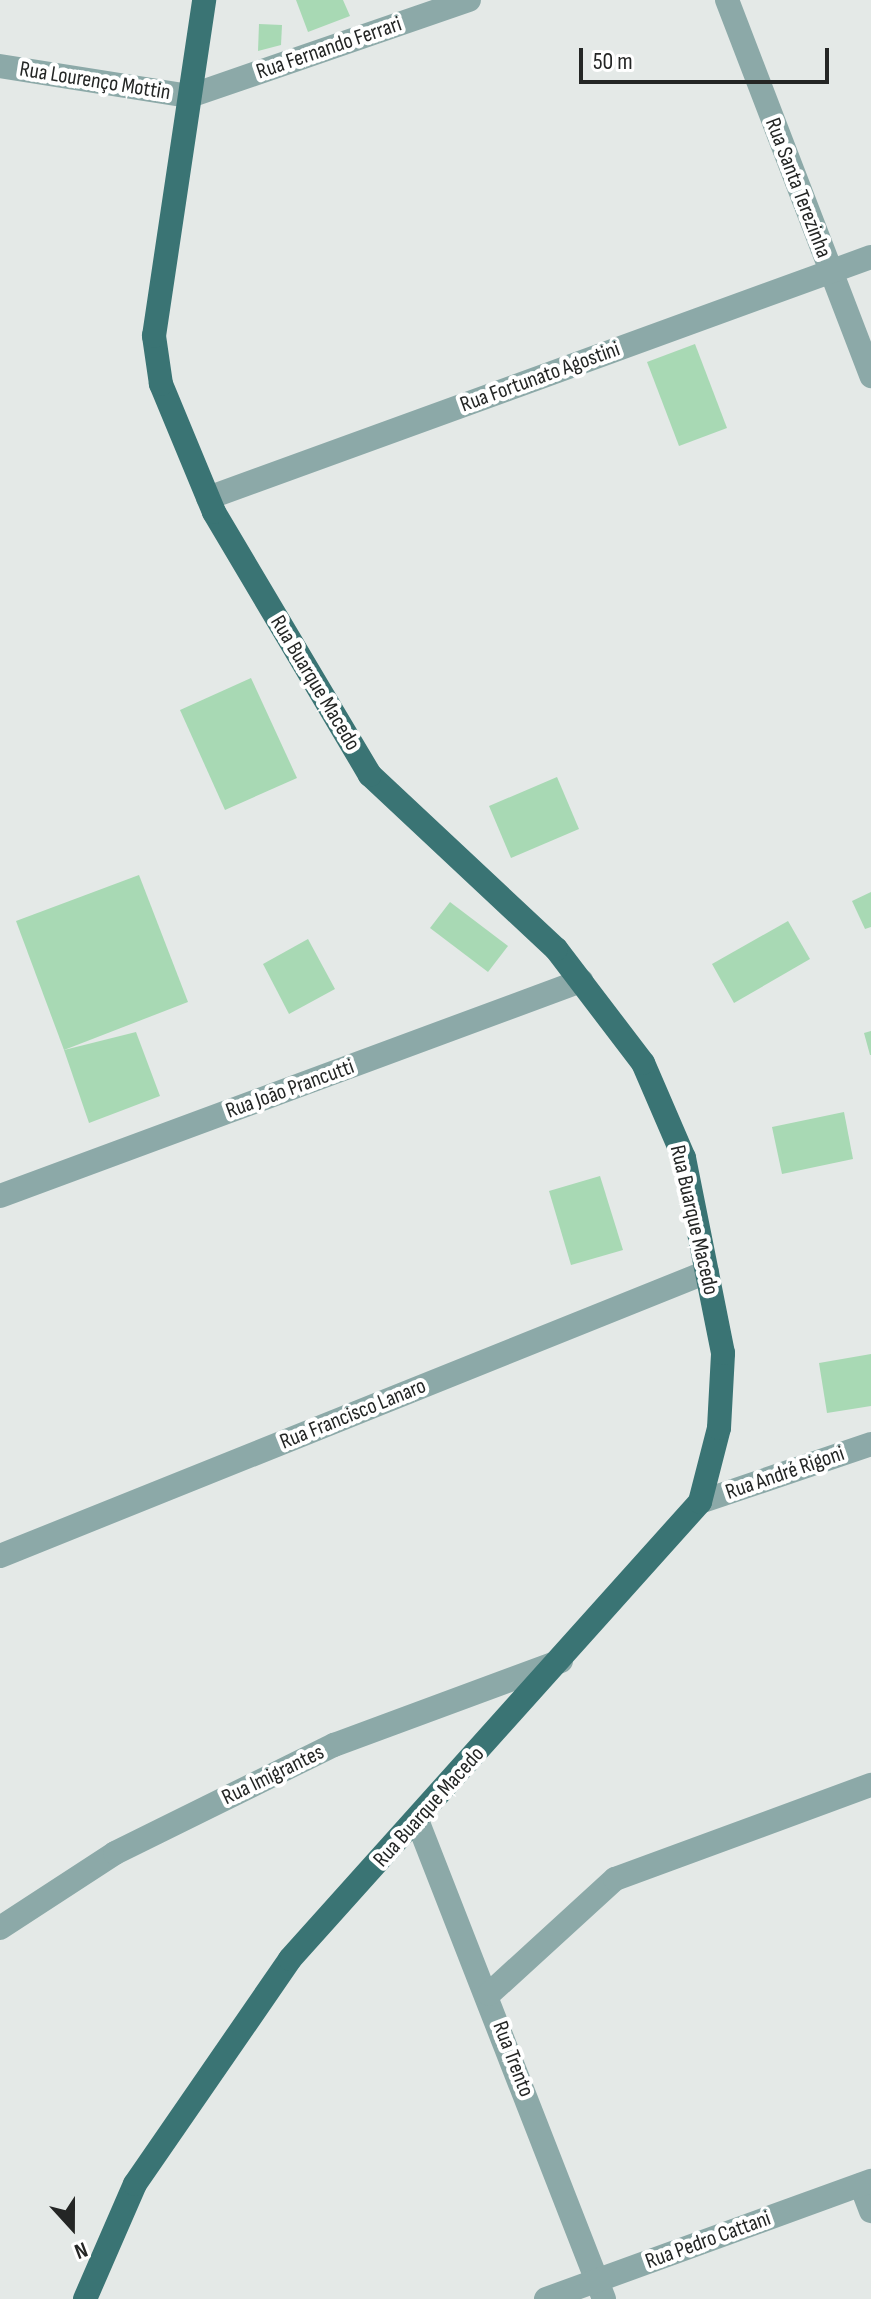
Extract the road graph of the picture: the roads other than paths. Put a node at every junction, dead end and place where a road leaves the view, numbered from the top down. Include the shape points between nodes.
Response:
1 (204, 0) edge
2 (469, 0) edge
3 (727, 0) edge
4 (0, 66) edge
5 (190, 96) junction
6 (871, 257) edge
7 (830, 272) junction
8 (871, 376) edge
9 (208, 498) junction
10 (581, 981) junction
11 (0, 1196) edge
12 (707, 1272) junction
13 (871, 1444) edge
14 (700, 1502) junction
15 (0, 1556) edge
16 (564, 1660) junction
17 (871, 1785) edge
18 (417, 1820) junction
19 (0, 1928) edge
20 (489, 1994) junction
21 (866, 2183) edge
22 (871, 2211) edge
23 (600, 2289) edge
24 (85, 2299) edge
25 (546, 2299) edge

1 - 5 main road, Rua Buarque Macedo
2 - 5 street, Rua Fernando Ferrari
3 - 7 street, Rua Santa Terezinha
4 - 5 street, Rua Lourenço Mottin
5 - 9 main road, Rua Buarque Macedo via 154,336 161,384
6 - 7 street, Rua Fortunato Agostini
7 - 8 street, Rua Santa Terezinha
7 - 9 street, Rua Fortunato Agostini
9 - 10 main road, Rua Buarque Macedo via 370,775 556,949
10 - 11 street, Rua João Prancutti
10 - 12 main road, Rua Buarque Macedo via 643,1063 684,1158
12 - 14 main road, Rua Buarque Macedo via 723,1353 719,1428
12 - 15 street, Rua Francisco Lanaro
13 - 14 street, Rua André Rigoni
14 - 16 main road, Rua Buarque Macedo
16 - 18 main road, Rua Buarque Macedo
16 - 19 street, Rua Imigrantes via 334,1745 115,1853
17 - 20 street via 615,1879
18 - 20 street, Rua Trento
18 - 24 main road, Rua Buarque Macedo via 290,1959 221,2052 135,2184
20 - 23 street, Rua Trento
21 - 22 street
21 - 23 street, Rua Pedro Cattani
23 - 25 street, Rua Pedro Cattani

